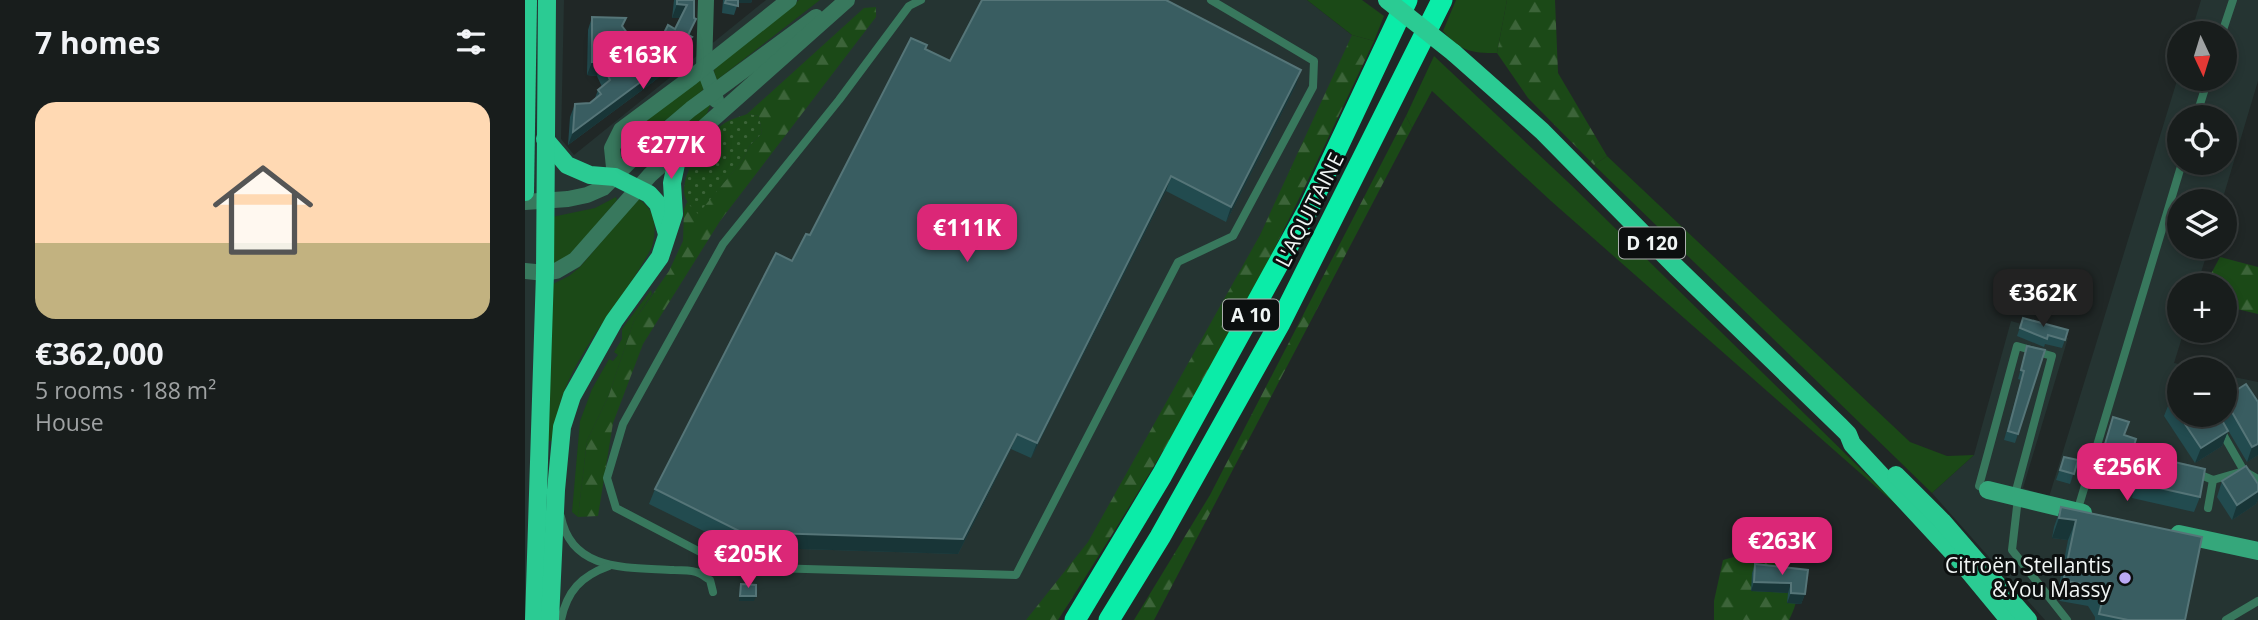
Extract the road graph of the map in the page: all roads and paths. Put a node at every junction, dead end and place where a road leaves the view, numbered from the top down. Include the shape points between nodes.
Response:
1 (529, 0) edge
2 (547, 0) edge
3 (706, 0) edge
4 (789, 0) edge
5 (921, 0) edge
6 (1211, 0) edge
7 (1387, 0) edge
8 (1407, 0) edge
9 (1443, 0) edge
10 (2233, 0) edge
11 (844, 3) edge
12 (906, 3) edge
13 (2227, 21) edge
14 (704, 68) junction
15 (713, 93) junction
16 (715, 116) junction
17 (545, 139) junction
18 (680, 150) junction
19 (2178, 175) edge
20 (615, 177) junction
21 (638, 187) junction
22 (525, 192) edge
23 (525, 202) edge
24 (546, 202) junction
25 (667, 236) junction
26 (525, 271) edge
27 (545, 273) junction
28 (2219, 427) edge
29 (1848, 435) junction
30 (2192, 471) edge
31 (2244, 471) junction
32 (2258, 479) edge
33 (2213, 480) junction
34 (2258, 488) edge
35 (556, 490) junction
36 (1988, 490) joint
37 (2016, 498) junction
38 (2208, 508) dead end
39 (2077, 512) junction
40 (2103, 517) edge
41 (2167, 531) edge
42 (2258, 551) edge
43 (609, 566) junction
44 (713, 592) dead end
45 (2258, 601) edge
46 (534, 620) edge
47 (550, 620) edge
48 (561, 620) edge
49 (1075, 620) edge
50 (1109, 620) edge
51 (2010, 620) edge
52 (2028, 620) edge
53 (2067, 620) edge
54 (2226, 620) edge

1 - 22 main road
2 - 17 main road
3 - 14 street
4 - 14 street
5 - 12 lane
6 - 12 lane via 1314,61 1313,88 1233,236 1178,262 1016,575 725,565 616,508 607,478 623,424 723,244 839,100
7 - 29 main road, D 120, bridge via 1542,131
8 - 49 highway, L'AQUITAINE / A 10 via 1302,220 1162,475
9 - 50 highway, L'AQUITAINE / A 10 via 1280,323
10 - 13 lane
11 - 15 street via 820,13
11 - 16 street
14 - 15 street
14 - 20 street via 621,130 612,148
15 - 16 street
15 - 20 street
16 - 18 street
17 - 20 main road via 568,165 590,175
17 - 24 main road
18 - 21 street
18 - 25 main road via 672,183 674,214
19 - 39 lane
20 - 21 main road
20 - 24 street via 587,195
21 - 25 main road via 658,204
21 - 27 street via 576,260
23 - 24 street
24 - 27 main road
25 - 35 main road via 660,257 614,321 572,396 562,427
26 - 27 street
27 - 46 main road
28 - 31 lane
29 - 51 main road, D 120
29 - 52 main road, D 120 via 1860,439 1941,520
30 - 33 lane
31 - 32 lane
31 - 33 lane
32 - 34 lane
33 - 38 lane
35 - 43 lane via 566,535 574,547
35 - 47 main road
36 - 37 street
36 - 37 lane via 1979,486 2017,346 2052,356
37 - 39 street
37 - 53 lane via 2012,550
39 - 40 street
41 - 42 street
43 - 44 lane via 696,572 710,580
43 - 48 lane via 576,584
45 - 54 lane

